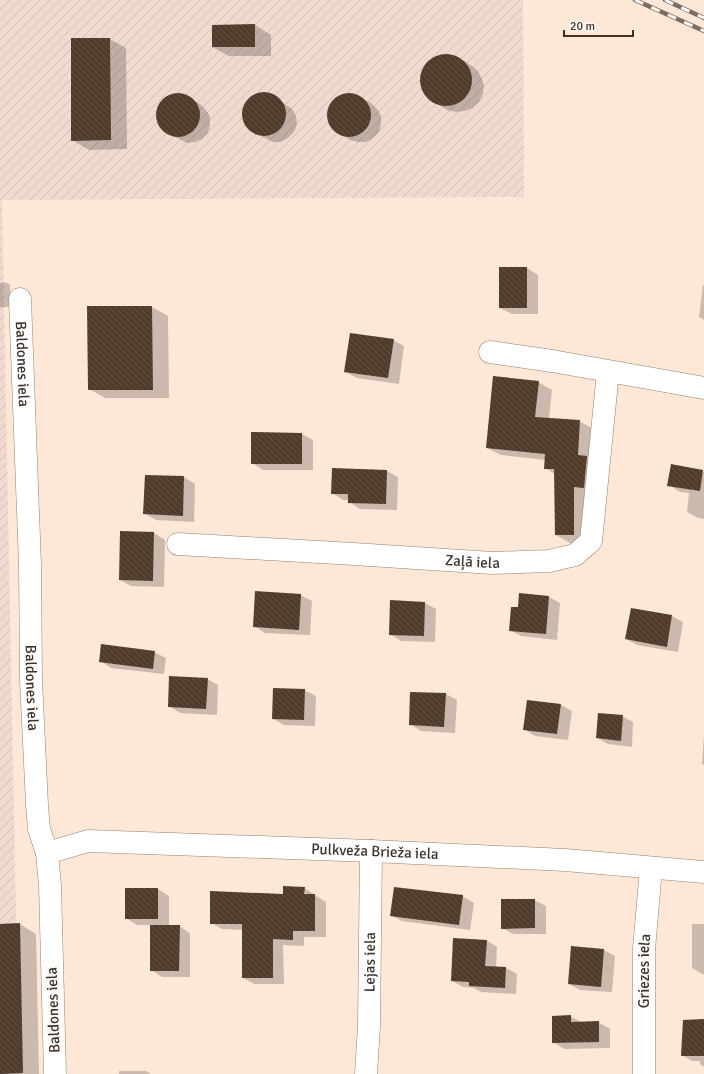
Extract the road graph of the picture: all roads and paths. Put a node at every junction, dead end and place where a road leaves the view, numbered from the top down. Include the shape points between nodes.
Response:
1 (20, 299) dead end
2 (490, 352) dead end
3 (608, 372) junction
4 (704, 388) edge
5 (178, 544) dead end
6 (371, 851) junction
7 (47, 853) junction
8 (651, 868) junction
9 (704, 872) edge
10 (55, 1074) edge
11 (366, 1074) edge
12 (644, 1074) edge

1 - 7 street, Baldones iela via 37,805 39,829
2 - 3 street
3 - 4 street
3 - 5 street, Zaļā iela via 591,541 575,555 549,561 492,563
6 - 7 street, Pulkveža Brieža iela via 88,841
6 - 8 street, Pulkveža Brieža iela via 565,860
6 - 11 street, Lejas iela
7 - 10 street, Baldones iela
8 - 9 street, Pulkveža Brieža iela
8 - 12 street, Griezes iela via 644,949

